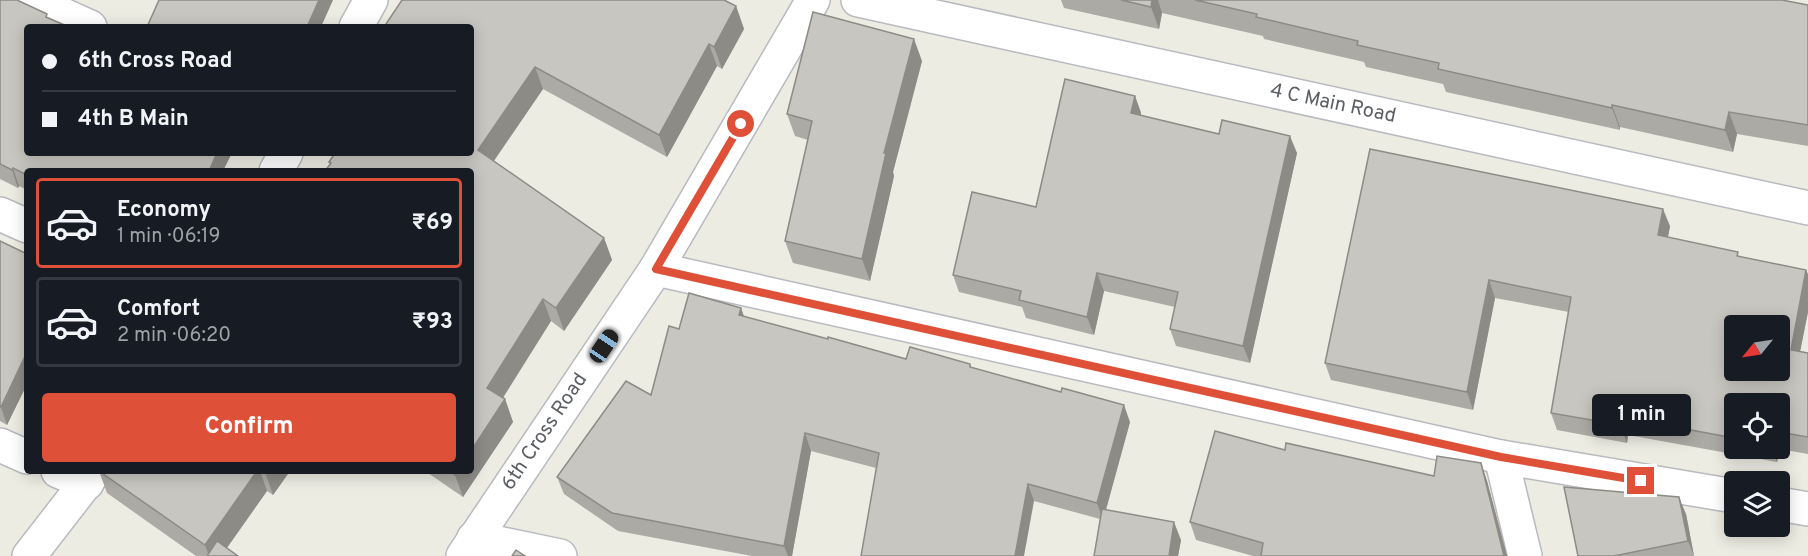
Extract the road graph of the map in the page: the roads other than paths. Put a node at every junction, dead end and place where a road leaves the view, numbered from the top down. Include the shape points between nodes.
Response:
1 (30, 0) edge
2 (371, 0) edge
3 (813, 0) edge
4 (858, 0) edge
5 (83, 24) edge
6 (358, 24) edge
7 (1808, 208) edge
8 (0, 214) edge
9 (24, 225) edge
10 (656, 269) junction
11 (0, 445) edge
12 (24, 456) edge
13 (1501, 457) junction
14 (80, 475) edge
15 (1724, 494) edge
16 (1790, 506) edge
17 (1808, 508) edge
18 (468, 547) edge
19 (28, 556) edge
20 (560, 556) edge
21 (1525, 556) edge

1 - 5 street
2 - 6 street
3 - 10 street, 6th Cross Road
4 - 7 street, 4 C Main Road
8 - 9 street
10 - 13 street
10 - 18 street, 6th Cross Road
11 - 12 street
13 - 15 street
13 - 21 street
14 - 19 street
16 - 17 street
18 - 20 street

